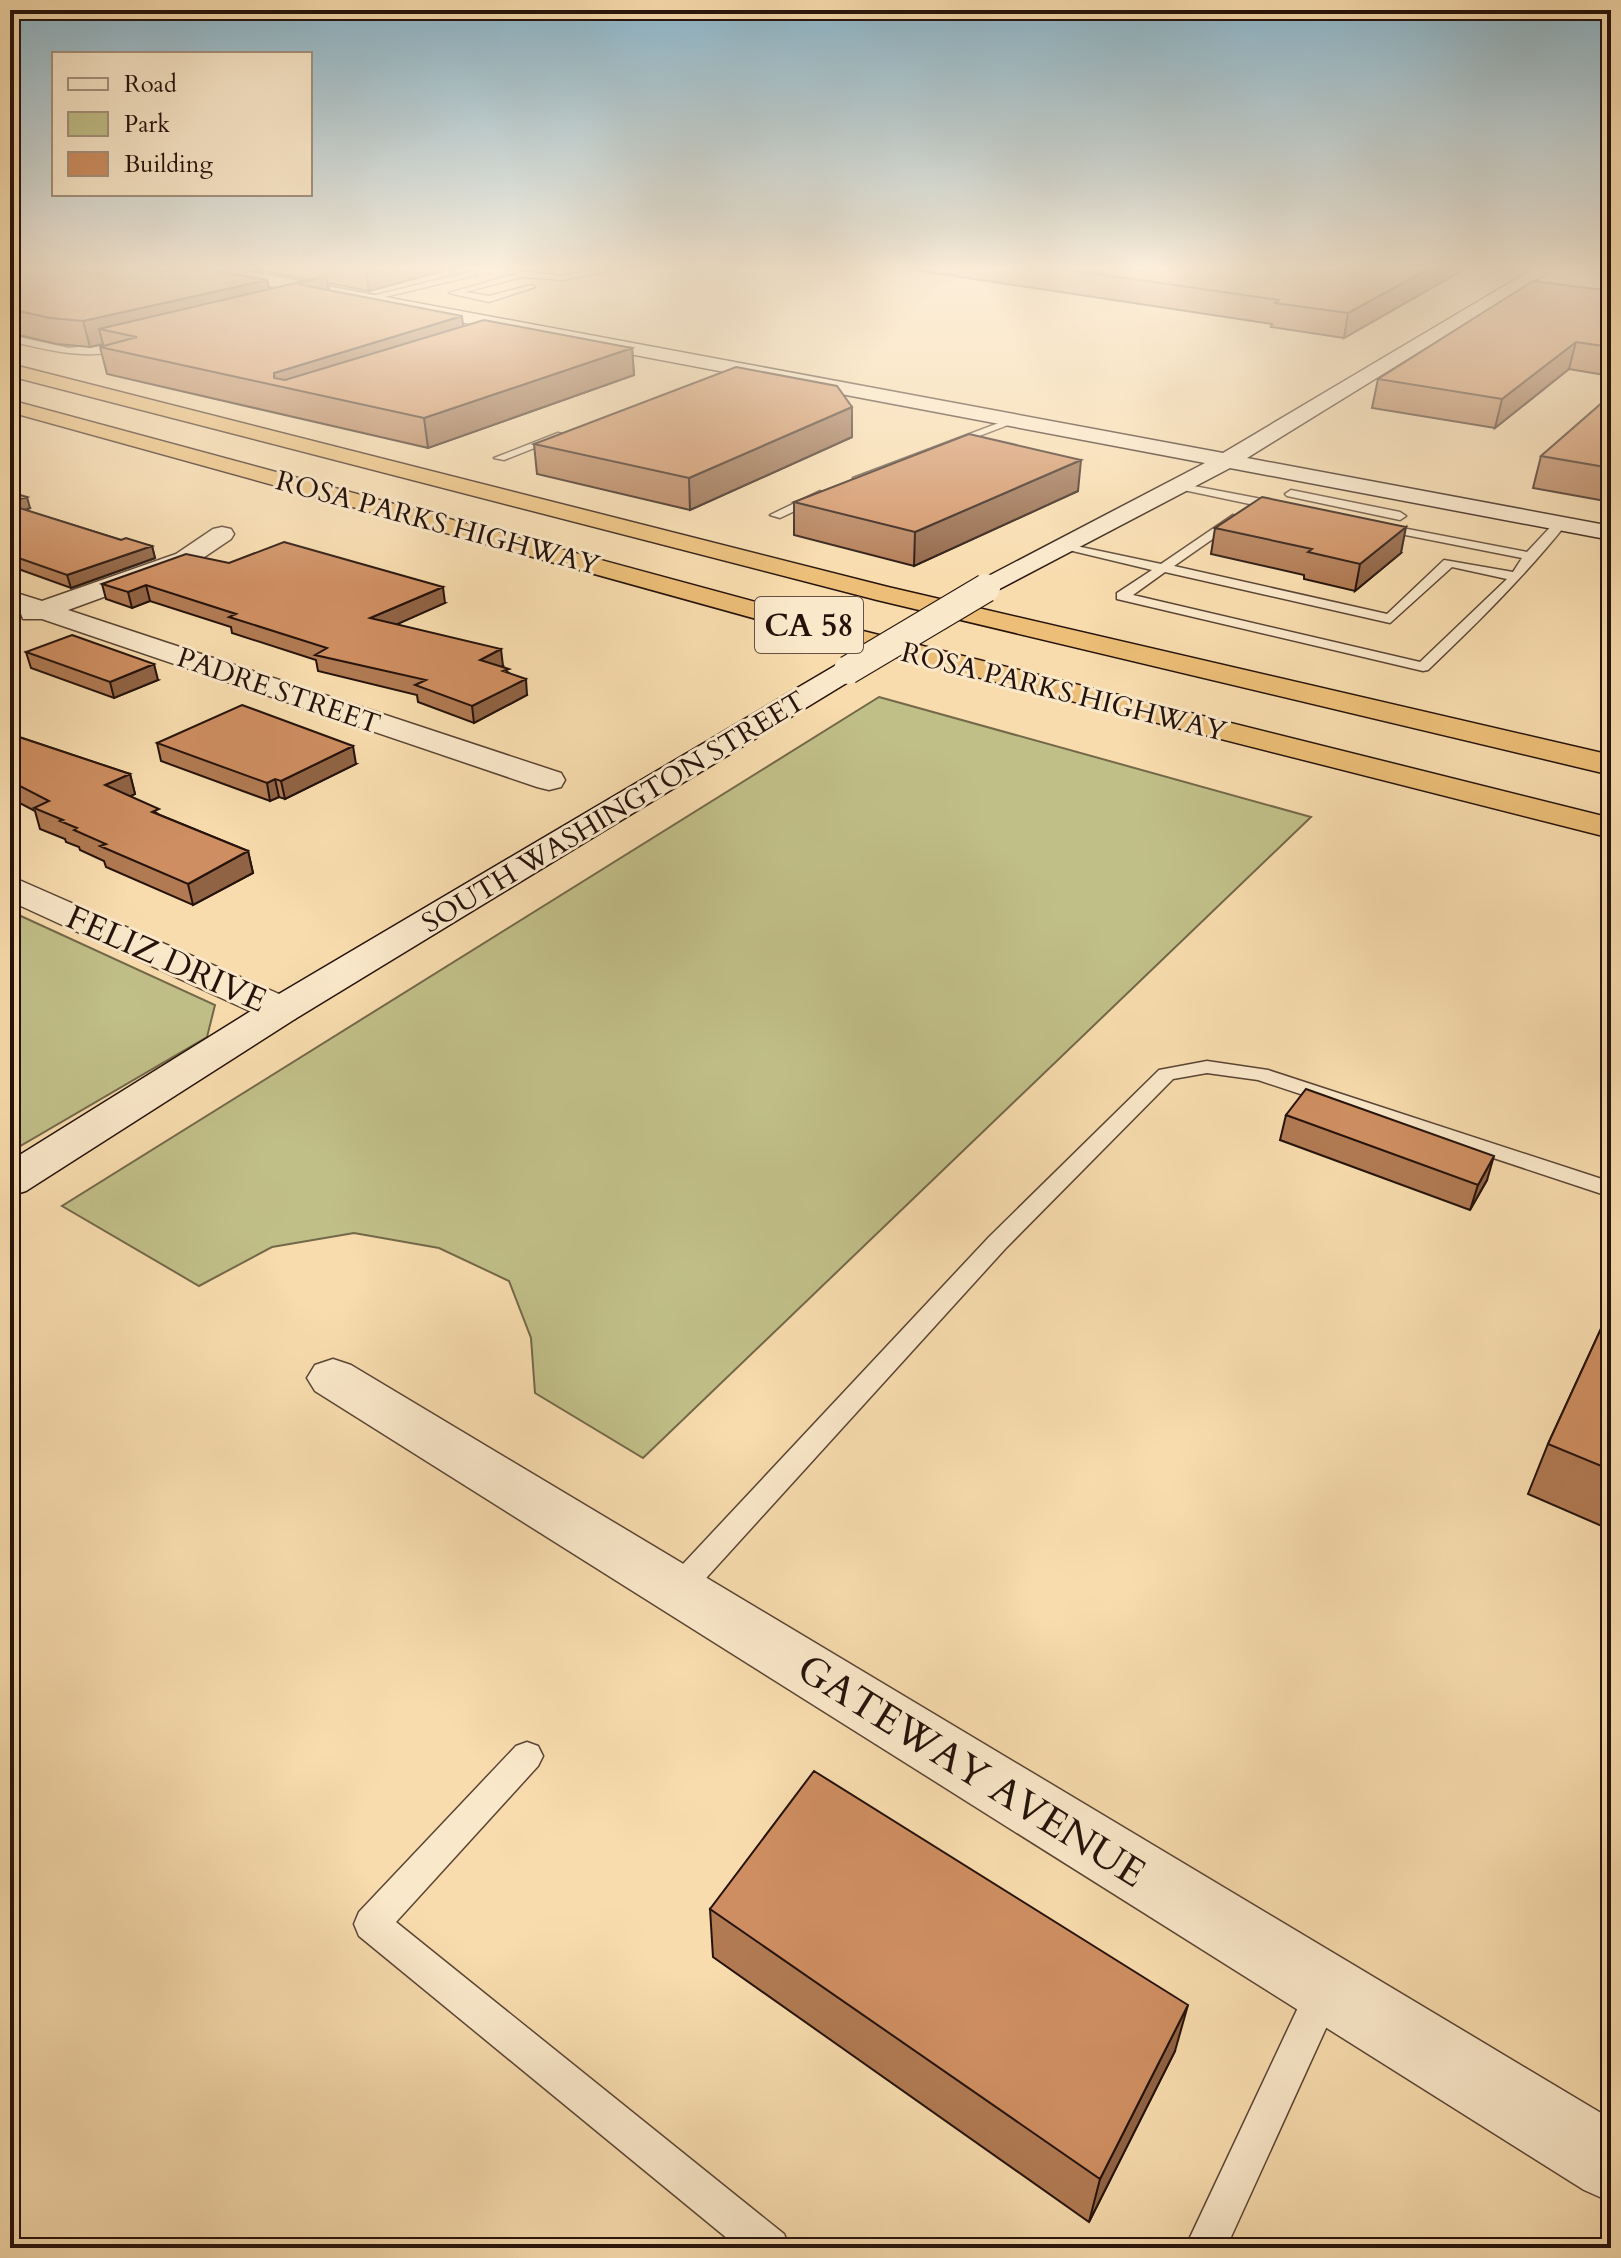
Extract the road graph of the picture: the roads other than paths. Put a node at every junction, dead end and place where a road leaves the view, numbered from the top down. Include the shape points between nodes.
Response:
1 (24, 371) edge
2 (729, 371) edge
3 (756, 371) edge
4 (1375, 371) edge
5 (709, 379) edge
6 (10, 406) edge
7 (1016, 420) junction
8 (569, 432) edge
9 (500, 458) dead end
10 (1228, 460) junction
11 (1315, 476) junction
12 (846, 484) edge
13 (1178, 486) junction
14 (832, 490) edge
15 (1290, 501) junction
16 (776, 515) dead end
17 (1233, 519) edge
18 (1561, 523) junction
19 (1463, 528) dead end
20 (1611, 533) edge
21 (222, 534) dead end
22 (1526, 541) dead end
23 (1542, 544) junction
24 (1062, 547) junction
25 (1530, 556) junction
26 (1163, 568) junction
27 (1516, 577) junction
28 (10, 599) edge
29 (41, 610) junction
30 (10, 621) edge
31 (1611, 765) edge
32 (549, 780) dead end
33 (1611, 828) edge
34 (10, 887) edge
35 (281, 1010) junction
36 (10, 1181) edge
37 (1611, 1190) edge
38 (333, 1378) dead end
39 (678, 1589) junction
40 (527, 1756) dead end
41 (1326, 1988) junction
42 (1611, 2163) edge
43 (770, 2248) edge
44 (1205, 2248) edge

1 - 31 highway, ROSA PARKS HIGHWAY / CA 58 via 931,605
2 - 5 lane
3 - 7 street
4 - 10 street, SOUTH WASHINGTON STREET
6 - 33 highway, ROSA PARKS HIGHWAY / CA 58 via 853,637
7 - 10 street
7 - 12 lane
8 - 9 lane
10 - 11 street
10 - 13 street, SOUTH WASHINGTON STREET
11 - 15 lane
11 - 18 street
13 - 15 lane
13 - 24 street, SOUTH WASHINGTON STREET
14 - 16 lane
15 - 19 lane
15 - 25 lane
17 - 26 lane
18 - 20 street
18 - 23 lane
21 - 29 street via 185,559
22 - 23 lane
23 - 25 lane
24 - 26 lane
24 - 35 street, SOUTH WASHINGTON STREET, bridge
25 - 27 lane
26 - 27 lane via 1390,619 1449,563
26 - 27 lane via 1122,596 1423,667
28 - 29 street, PADRE STREET
29 - 30 street
29 - 32 street, PADRE STREET
34 - 35 street, FELIZ DRIVE
35 - 36 street, SOUTH WASHINGTON STREET
37 - 39 lane via 1261,1074 1207,1067 1166,1074 997,1243
38 - 39 street, GATEWAY AVENUE
39 - 41 street, GATEWAY AVENUE
40 - 43 lane via 371,1924
41 - 42 street, GATEWAY AVENUE
41 - 44 lane

